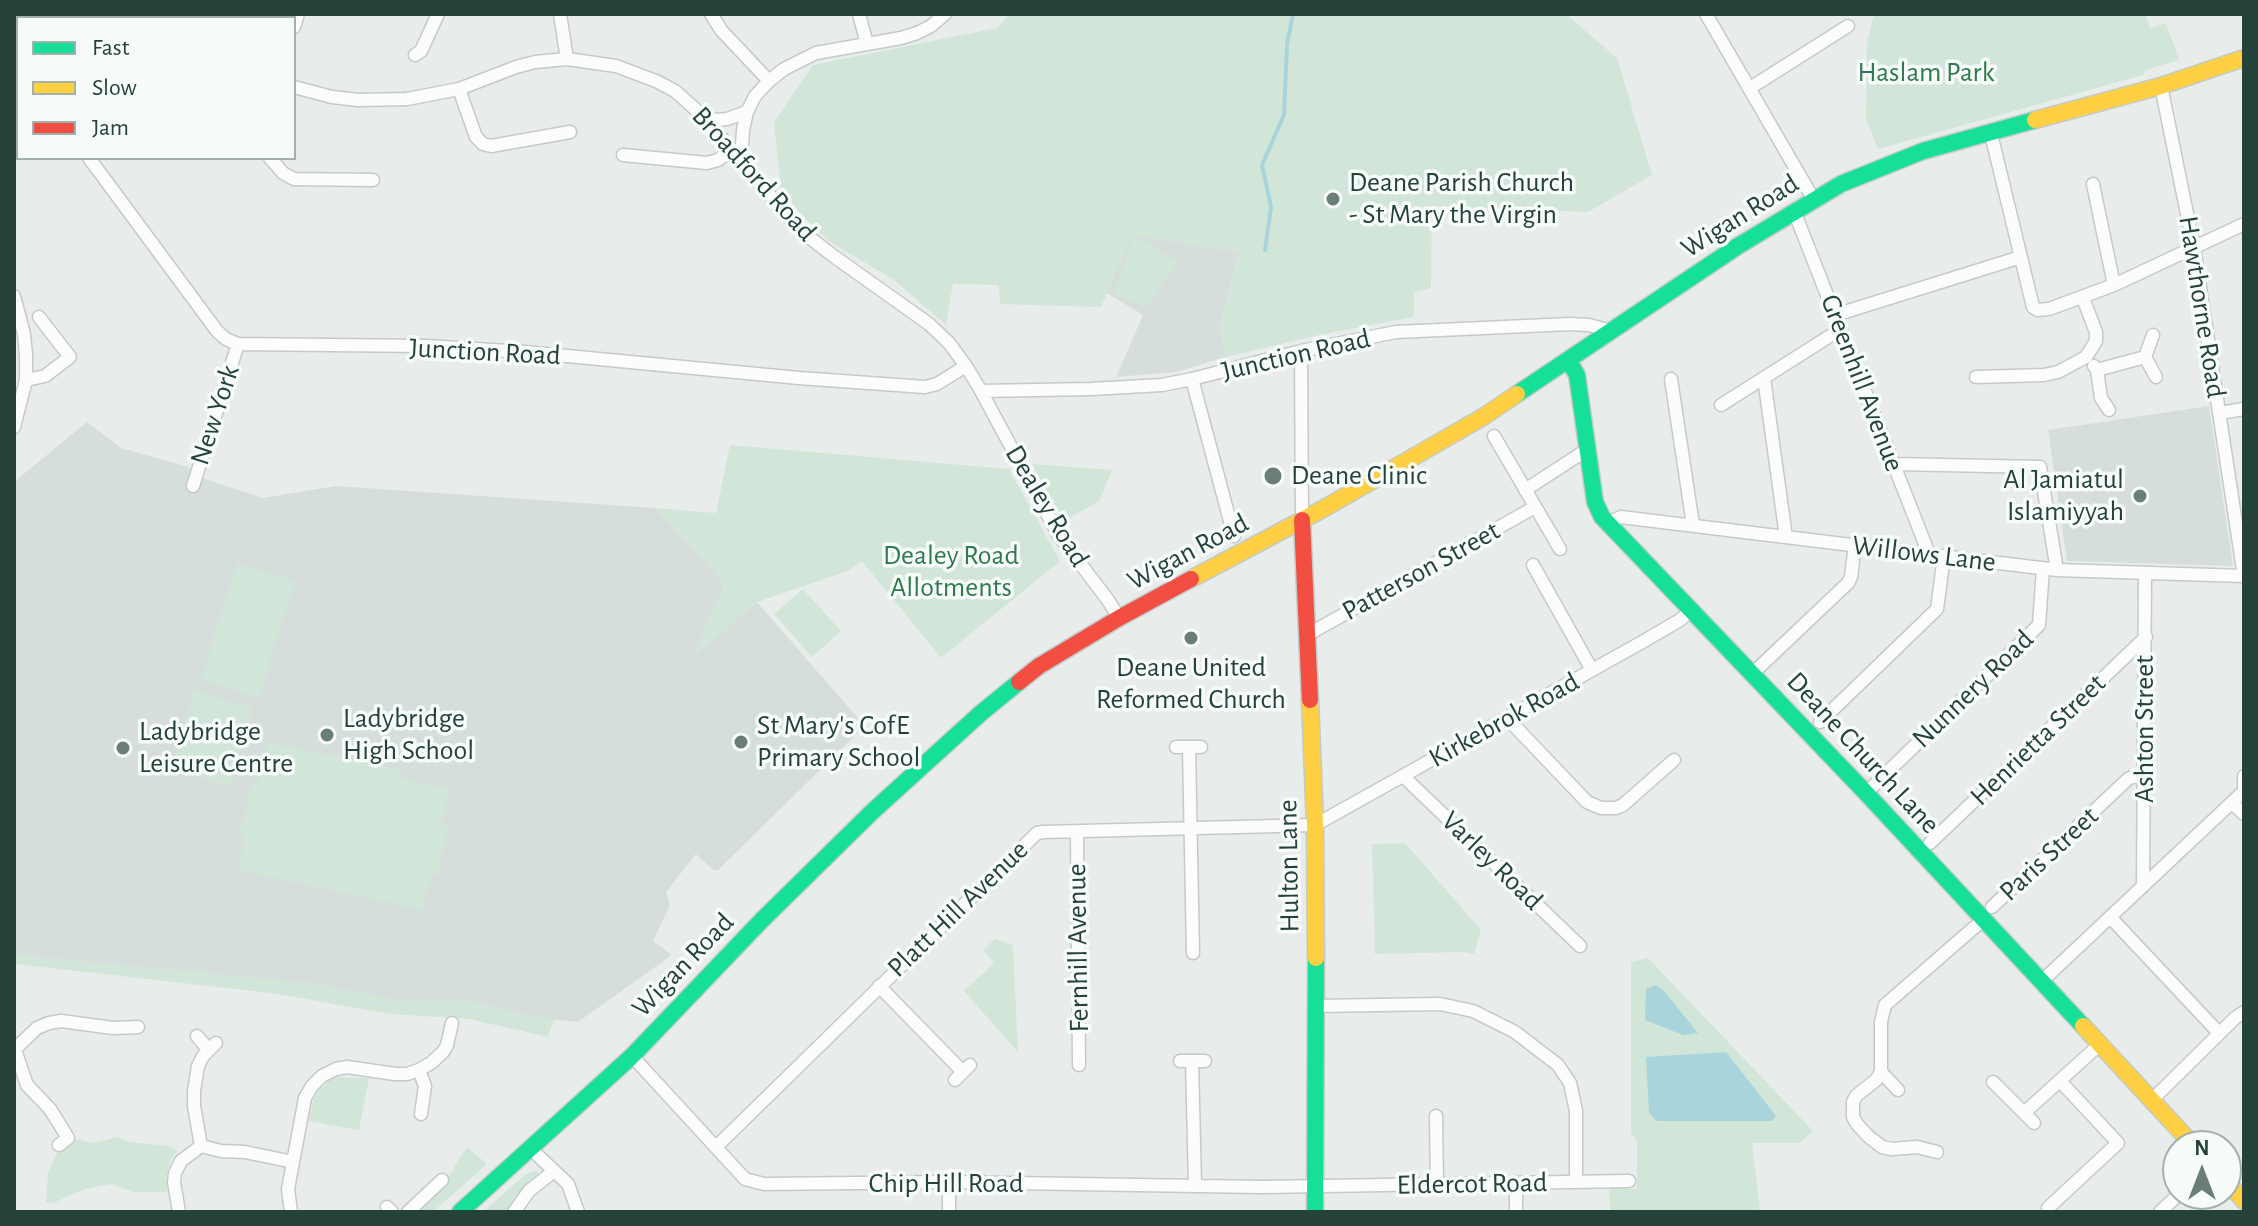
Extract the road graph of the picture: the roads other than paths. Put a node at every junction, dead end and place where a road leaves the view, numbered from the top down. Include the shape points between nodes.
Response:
1 (438, 14) edge
2 (560, 14) edge
3 (711, 14) edge
4 (859, 14) edge
5 (945, 14) edge
6 (1706, 14) edge
7 (1848, 26) dead end
8 (867, 44) junction
9 (415, 55) dead end
10 (2244, 58) edge
11 (567, 59) junction
12 (769, 81) junction
13 (2161, 86) junction
14 (296, 88) edge
15 (1750, 88) junction
16 (459, 89) junction
17 (747, 112) junction
18 (704, 117) junction
19 (570, 132) dead end
20 (1991, 134) junction
21 (732, 149) junction
22 (623, 155) dead end
23 (90, 160) edge
24 (272, 160) edge
25 (741, 160) junction
26 (373, 180) dead end
27 (2093, 184) dead end
28 (1814, 200) junction
29 (1794, 211) junction
30 (2244, 224) edge
31 (2194, 248) junction
32 (2021, 257) junction
33 (2114, 285) junction
34 (14, 298) edge
35 (2083, 298) junction
36 (1835, 315) junction
37 (39, 317) dead end
38 (1841, 329) junction
39 (1612, 331) junction
40 (2153, 335) dead end
41 (238, 344) junction
42 (1301, 351) junction
43 (2086, 357) junction
44 (2145, 357) junction
45 (1568, 360) junction
46 (966, 366) junction
47 (2097, 370) junction
48 (1976, 377) dead end
49 (2156, 377) dead end
50 (1764, 378) junction
51 (1192, 379) junction
52 (1671, 379) dead end
53 (26, 380) junction
54 (981, 391) junction
55 (1721, 405) dead end
56 (2244, 409) edge
57 (2109, 410) dead end
58 (2220, 413) junction
59 (14, 427) edge
60 (1494, 436) dead end
61 (1588, 449) junction
62 (1894, 464) junction
63 (193, 486) dead end
64 (1525, 490) junction
65 (1535, 507) junction
66 (1302, 520) junction
67 (1608, 523) junction
68 (1693, 525) junction
69 (1234, 536) dead end
70 (1786, 537) junction
71 (1855, 545) junction
72 (1560, 549) dead end
73 (1929, 554) junction
74 (1944, 556) junction
75 (1533, 565) dead end
76 (2043, 568) junction
77 (2057, 570) junction
78 (2145, 573) junction
79 (2244, 576) edge
80 (1691, 610) junction
81 (1119, 618) junction
82 (1307, 635) junction
83 (2146, 637) junction
84 (1592, 670) junction
85 (1752, 674) junction
86 (1507, 718) junction
87 (1820, 722) dead end
88 (1189, 747) dead end
89 (1674, 760) dead end
90 (1403, 776) junction
91 (2145, 776) junction
92 (2244, 776) edge
93 (1866, 793) junction
94 (2232, 803) junction
95 (2244, 814) edge
96 (1315, 825) junction
97 (1190, 829) junction
98 (1077, 832) junction
99 (1930, 843) dead end
100 (2143, 886) junction
101 (1988, 913) junction
102 (2110, 917) junction
103 (1580, 946) dead end
104 (1192, 953) dead end
105 (2041, 982) junction
106 (879, 986) junction
107 (1317, 1006) junction
108 (2244, 1012) edge
109 (452, 1023) dead end
110 (138, 1027) dead end
111 (2219, 1033) junction
112 (197, 1036) dead end
113 (2099, 1045) junction
114 (15, 1050) edge
115 (632, 1056) junction
116 (1192, 1061) dead end
117 (1079, 1065) dead end
118 (419, 1070) junction
119 (963, 1072) dead end
120 (1881, 1072) junction
121 (2060, 1081) junction
122 (1993, 1082) dead end
123 (1898, 1090) dead end
124 (2152, 1100) junction
125 (2024, 1113) junction
126 (421, 1114) dead end
127 (1436, 1116) dead end
128 (2034, 1123) dead end
129 (2179, 1130) edge
130 (59, 1145) dead end
131 (201, 1146) junction
132 (716, 1147) junction
133 (531, 1149) junction
134 (1937, 1152) dead end
135 (293, 1162) junction
136 (554, 1171) junction
137 (442, 1180) dead end
138 (1629, 1181) dead end
139 (949, 1182) junction
140 (1576, 1182) junction
141 (1516, 1184) junction
142 (1437, 1185) junction
143 (1195, 1186) junction
144 (1315, 1186) junction
145 (2048, 1208) dead end
146 (179, 1212) edge
147 (291, 1212) edge
148 (408, 1212) edge
149 (460, 1212) edge
150 (514, 1212) edge
151 (578, 1212) edge
152 (949, 1212) edge
153 (1315, 1212) edge
154 (1516, 1212) edge

1 - 9 street
2 - 11 street
3 - 12 street
4 - 8 street
5 - 8 street via 917,33
6 - 15 street
7 - 15 street
8 - 12 street via 816,53
10 - 13 main road, Wigan Road
11 - 16 street, Broadford Road via 516,67
11 - 18 street, Broadford Road via 637,73 675,91
12 - 17 street
13 - 20 main road, Wigan Road
13 - 31 street, Hawthorne Road
14 - 16 street, Broadford Road via 383,101
15 - 28 street
16 - 19 street via 483,144
17 - 18 street via 727,119
17 - 25 street
18 - 21 street, Broadford Road
20 - 28 main road, Wigan Road via 1888,164
20 - 32 street
21 - 22 street via 707,163
21 - 25 street, Broadford Road
23 - 41 street via 217,331
24 - 26 street via 294,179
25 - 46 street, Broadford Road via 809,237 929,324
27 - 33 street
28 - 29 main road, Wigan Road
29 - 36 street, Greenhill Avenue
29 - 39 main road, Wigan Road
30 - 31 street
31 - 33 street
31 - 58 street, Hawthorne Road
32 - 35 street via 2033,307 2043,310
32 - 36 street
33 - 35 street
34 - 53 street via 24,334
35 - 43 street via 2096,332
36 - 38 street, Greenhill Avenue
37 - 53 street via 70,357 45,376
38 - 50 street
38 - 62 street, Greenhill Avenue
39 - 42 street, Junction Road via 1570,324 1396,332
39 - 45 main road, Wigan Road
40 - 44 street
41 - 46 street, Junction Road via 511,351 925,387
41 - 63 street, New York
42 - 51 street, Junction Road
42 - 66 street
43 - 47 street
43 - 48 street via 2044,375 1991,383
44 - 47 street
44 - 49 street
45 - 61 main road, Deane Church Lane via 1577,375
45 - 66 main road, Wigan Road via 1483,417
46 - 54 street, Broadford Road
47 - 57 street via 2101,398
50 - 55 street
50 - 70 street
51 - 54 street, Junction Road via 1142,387
51 - 69 street via 1218,502
52 - 68 street
53 - 59 street
54 - 81 street, Dealey Road via 1059,536
56 - 58 street
58 - 79 street, Hawthorne Road
60 - 64 street
61 - 64 street
61 - 67 main road, Deane Church Lane via 1596,506
62 - 73 street, Greenhill Avenue
62 - 77 street via 2040,467
64 - 65 street
65 - 72 street
65 - 82 street, Patterson Street
66 - 81 main road, Wigan Road
66 - 82 main road, Hulton Lane
67 - 68 street, Willows Lane via 1621,517
67 - 80 main road, Deane Church Lane
68 - 70 street, Willows Lane
70 - 71 street, Willows Lane
71 - 73 street, Willows Lane
71 - 85 street via 1848,583
73 - 74 street, Willows Lane
74 - 76 street, Willows Lane
74 - 87 street via 1937,609
75 - 84 street
76 - 77 street, Willows Lane
76 - 93 street, Nunnery Road via 2039,625
77 - 78 street, Willows Lane
78 - 79 street, Willows Lane
78 - 83 street, Ashton Street
80 - 84 street, Kirkebrok Road
80 - 85 main road, Deane Church Lane
81 - 115 main road, Wigan Road via 1039,666 981,713 837,845
82 - 96 main road, Hulton Lane
83 - 91 street, Ashton Street
83 - 99 street, Henrietta Street
84 - 86 street, Kirkebrok Road
85 - 93 main road, Deane Church Lane
86 - 89 street via 1587,802 1601,808 1623,805
86 - 90 street, Kirkebrok Road
88 - 97 street
90 - 96 street, Kirkebrok Road
90 - 103 street, Varley Road
91 - 100 street, Ashton Street
91 - 101 street, Paris Street via 2128,779
92 - 94 street via 2244,791
93 - 101 main road, Deane Church Lane
94 - 95 street
94 - 100 street
96 - 97 street, Platt Hill Avenue
96 - 107 main road, Hulton Lane
97 - 98 street, Platt Hill Avenue
97 - 104 street
98 - 106 street, Platt Hill Avenue via 1031,837
98 - 117 street, Fernhill Avenue
100 - 102 street
101 - 105 main road, Deane Church Lane
101 - 120 street, Paris Street via 1885,1005
102 - 105 street
102 - 111 street
105 - 113 main road, Deane Church Lane
106 - 119 street
106 - 132 street, Platt Hill Avenue
107 - 140 street via 1458,1006 1515,1032 1558,1065 1574,1092
107 - 144 main road, Hulton Lane
108 - 111 street
109 - 118 street via 452,1047
110 - 114 street via 120,1033 76,1022 49,1023
111 - 124 street
112 - 131 street via 212,1046 198,1066 194,1091
113 - 121 street
113 - 124 main road, Deane Church Lane
114 - 130 street via 27,1085 68,1138
115 - 132 street, Chip Hill Road
115 - 133 main road, Wigan Road
116 - 143 street
118 - 126 street via 430,1096
118 - 135 street via 395,1074 347,1067 322,1076 305,1098
120 - 123 street
120 - 134 street via 1856,1096 1853,1117 1892,1154 1917,1147
121 - 125 street
121 - 145 street via 2118,1143 2056,1193
122 - 125 street
124 - 129 main road, Deane Church Lane
125 - 128 street
127 - 142 street
131 - 135 street
131 - 146 street via 181,1161 175,1173
132 - 139 street, Chip Hill Road via 745,1179 764,1184
133 - 136 street
133 - 149 main road, Wigan Road
135 - 147 street
136 - 150 street
136 - 151 street via 571,1189
137 - 148 street
138 - 140 street, Eldercot Road
139 - 143 street, Chip Hill Road
139 - 152 street
140 - 141 street, Eldercot Road
141 - 142 street, Eldercot Road
141 - 154 street
142 - 144 street, Eldercot Road
143 - 144 street, Chip Hill Road
144 - 153 main road, Hulton Lane

